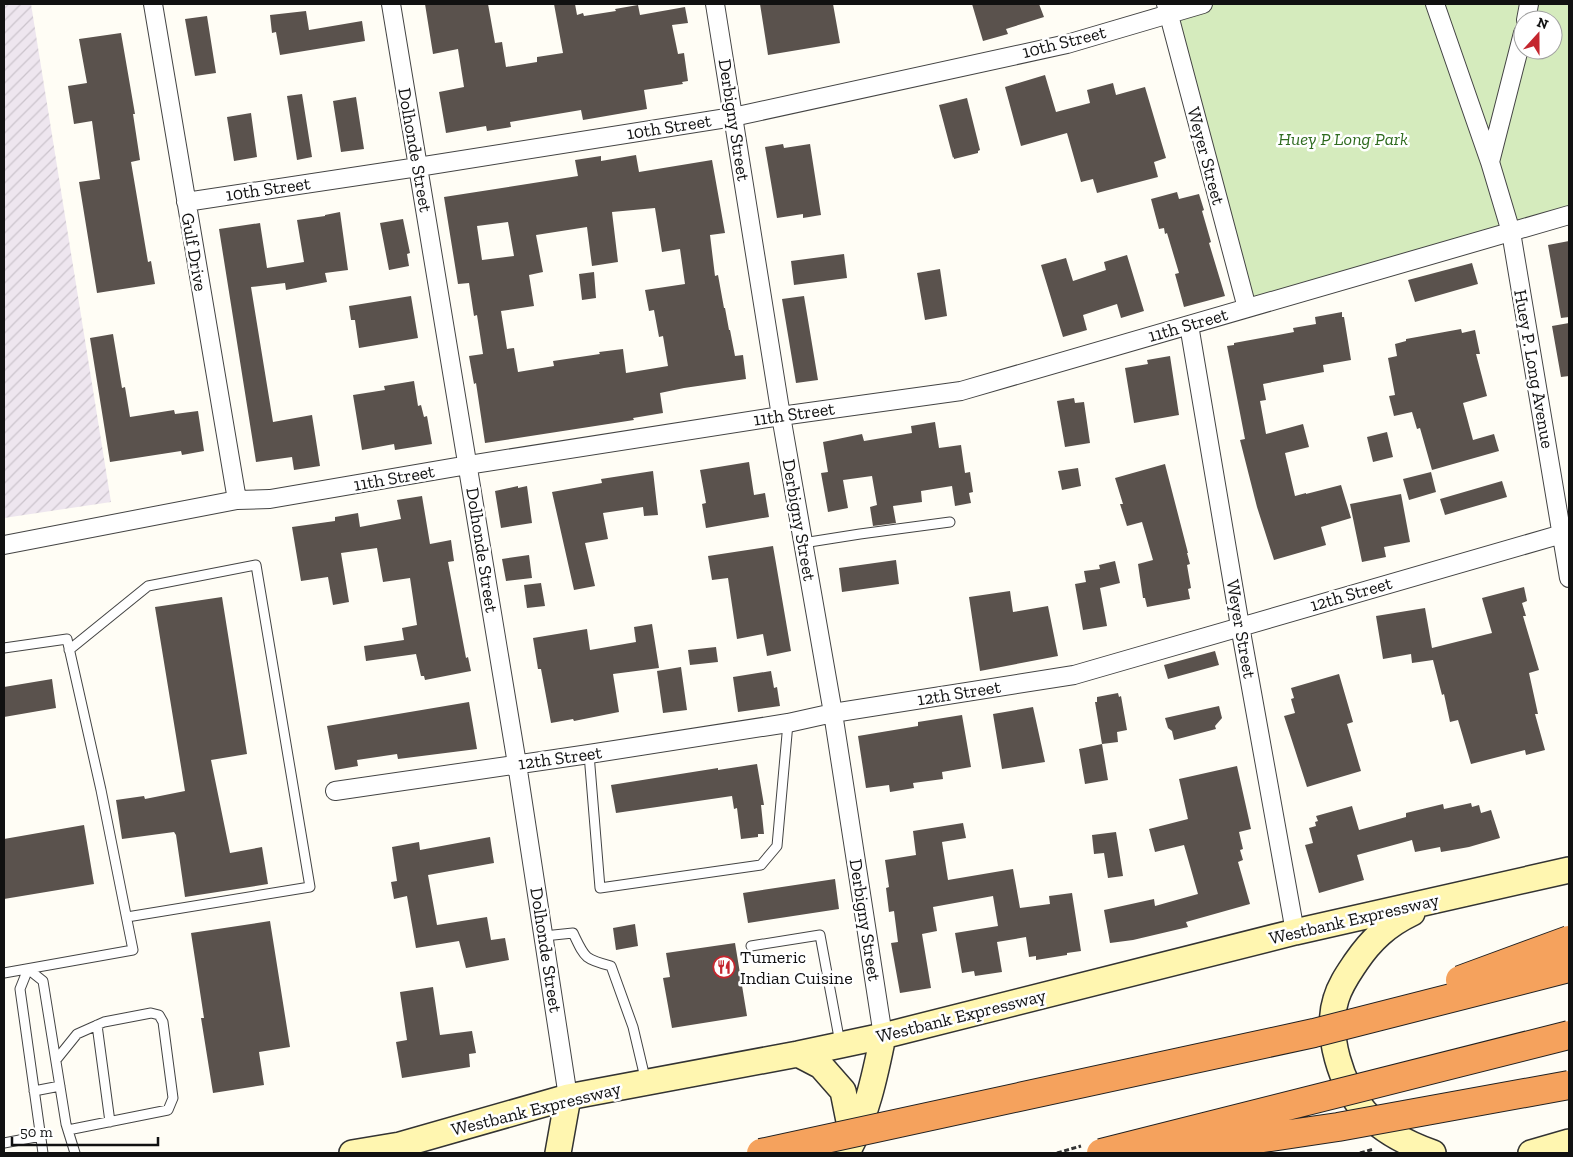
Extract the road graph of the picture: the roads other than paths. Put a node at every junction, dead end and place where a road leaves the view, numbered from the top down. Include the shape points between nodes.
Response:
1 (153, 4) edge
2 (390, 4) edge
3 (715, 4) edge
4 (1203, 4) edge
5 (1435, 4) edge
6 (1167, 9) edge
7 (1516, 60) edge
8 (733, 117) junction
9 (1490, 162) junction
10 (418, 167) junction
11 (186, 202) junction
12 (1569, 215) edge
13 (1511, 232) junction
14 (1247, 308) junction
15 (1190, 325) junction
16 (781, 416) junction
17 (468, 465) junction
18 (237, 500) junction
19 (950, 522) dead end
20 (1565, 533) edge
21 (803, 543) junction
22 (4, 545) edge
23 (1569, 578) edge
24 (1240, 626) junction
25 (4, 648) edge
26 (69, 650) junction
27 (833, 713) junction
28 (788, 723) junction
29 (589, 754) junction
30 (517, 764) junction
31 (336, 791) dead end
32 (1569, 870) edge
33 (1439, 900) junction
34 (127, 917) junction
35 (1295, 932) junction
36 (544, 936) junction
37 (1569, 940) edge
38 (751, 946) dead end
39 (1569, 968) edge
40 (28, 969) junction
41 (4, 973) edge
42 (97, 1025) junction
43 (1314, 1033) junction
44 (1569, 1035) edge
45 (883, 1036) junction
46 (840, 1046) junction
47 (798, 1054) junction
48 (56, 1060) junction
49 (647, 1082) junction
50 (1569, 1085) edge
51 (60, 1086) junction
52 (34, 1091) junction
53 (568, 1097) junction
54 (110, 1122) junction
55 (68, 1130) junction
56 (41, 1136) junction
57 (1569, 1142) edge
58 (4, 1143) edge
59 (850, 1147) edge
60 (43, 1153) edge
61 (75, 1153) edge
62 (352, 1153) edge
63 (558, 1153) edge
64 (761, 1153) edge
65 (1101, 1153) edge
66 (1157, 1153) edge
67 (1433, 1153) edge
68 (1532, 1153) edge

1 - 11 street, Gulf Drive
2 - 10 street, Dolhonde Street
3 - 8 street, Derbigny Street
4 - 6 street, 10th Street
5 - 9 street, Huey P. Long Avenue
6 - 8 street, 10th Street via 1067,44
6 - 14 street, Weyer Street
7 - 9 street
8 - 10 street, 10th Street
8 - 16 street, Derbigny Street
9 - 13 street, Huey P. Long Avenue
10 - 11 street, 10th Street
10 - 17 street, Dolhonde Street
11 - 18 street, Gulf Drive
12 - 13 street, 11th Street
13 - 14 street, 11th Street
13 - 20 street, Huey P. Long Avenue
14 - 15 street, 11th Street
15 - 16 street, 11th Street via 962,391
15 - 24 street, Weyer Street
16 - 17 street, 11th Street
16 - 21 street, Derbigny Street
17 - 18 street, 11th Street via 270,499
17 - 30 street, Dolhonde Street
18 - 22 street, 11th Street
19 - 21 lane
20 - 23 street, Huey P. Long Avenue
20 - 24 street, 12th Street
21 - 27 street, Derbigny Street
24 - 27 street, 12th Street via 1074,675
24 - 35 street, Weyer Street
25 - 26 lane via 67,639
26 - 34 lane
26 - 34 lane via 148,586 256,566 310,887
27 - 28 street, 12th Street
27 - 45 street, Derbigny Street
28 - 29 street, 12th Street
28 - 29 lane via 777,846 761,865 600,888
29 - 30 street, 12th Street
30 - 31 street, 12th Street
30 - 36 street, Dolhonde Street
32 - 33 main road, Westbank Expressway
33 - 35 main road, Westbank Expressway
33 - 67 main road via 1402,918 1374,939 1341,984 1333,1015 1337,1058 1355,1100 1366,1114 1395,1137
34 - 40 lane via 133,950
35 - 45 main road, Westbank Expressway
36 - 49 lane via 573,933 584,955 594,962 611,966 633,1027
36 - 53 street, Dolhonde Street
37 - 43 highway, bridge
38 - 46 lane via 820,935
39 - 43 highway, bridge
40 - 41 lane
40 - 48 lane via 43,981
40 - 52 lane via 20,989
42 - 48 lane via 77,1034
42 - 54 lane
42 - 54 lane via 151,1013 159,1015 163,1022 173,1098 170,1107 160,1113
43 - 64 highway, bridge
44 - 65 highway, bridge
45 - 46 main road, Westbank Expressway
45 - 59 main road via 874,1083
46 - 47 main road, Westbank Expressway
47 - 49 main road, Westbank Expressway
47 - 59 main road via 821,1066 843,1091
48 - 51 lane
49 - 53 main road, Westbank Expressway
50 - 66 highway, bridge via 1355,1124
51 - 52 lane
51 - 55 lane
52 - 56 lane
53 - 62 main road, Westbank Expressway via 400,1145
53 - 63 main road
54 - 55 lane
55 - 61 lane
56 - 58 lane
56 - 60 lane
57 - 68 main road

